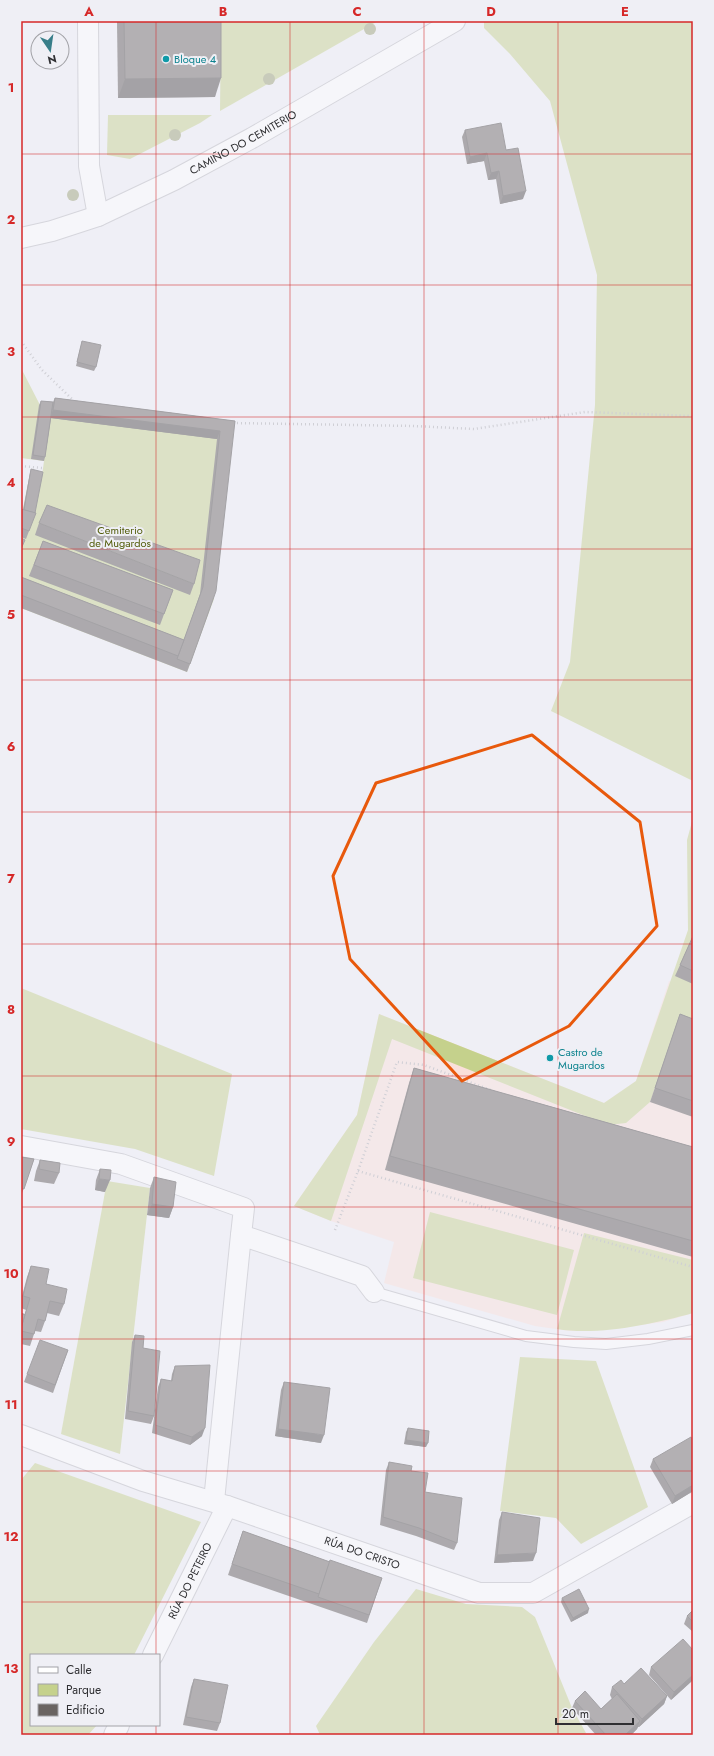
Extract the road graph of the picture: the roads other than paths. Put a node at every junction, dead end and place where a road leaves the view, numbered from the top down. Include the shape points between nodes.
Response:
1 (88, 21) edge
2 (454, 21) edge
3 (98, 216) junction
4 (21, 238) edge
5 (21, 1146) edge
6 (241, 1235) junction
7 (374, 1292) joint
8 (693, 1330) edge
9 (21, 1435) edge
10 (693, 1503) edge
11 (220, 1504) junction
12 (153, 1654) edge
13 (118, 1726) edge
14 (114, 1735) edge

1 - 3 street via 89,166
2 - 3 street, CAMIÑO DO CEMITERIO via 245,142 174,180
3 - 4 street, CAMIÑO DO CEMITERIO
5 - 6 street via 121,1164 244,1208
6 - 7 street via 362,1276
6 - 11 street
7 - 8 lane via 526,1336 574,1342 606,1344
9 - 11 street, RÚA DO CRISTO via 143,1481
10 - 11 street, RÚA DO CRISTO via 532,1593 472,1591
11 - 12 street, RÚA DO PETEIRO
13 - 14 street

